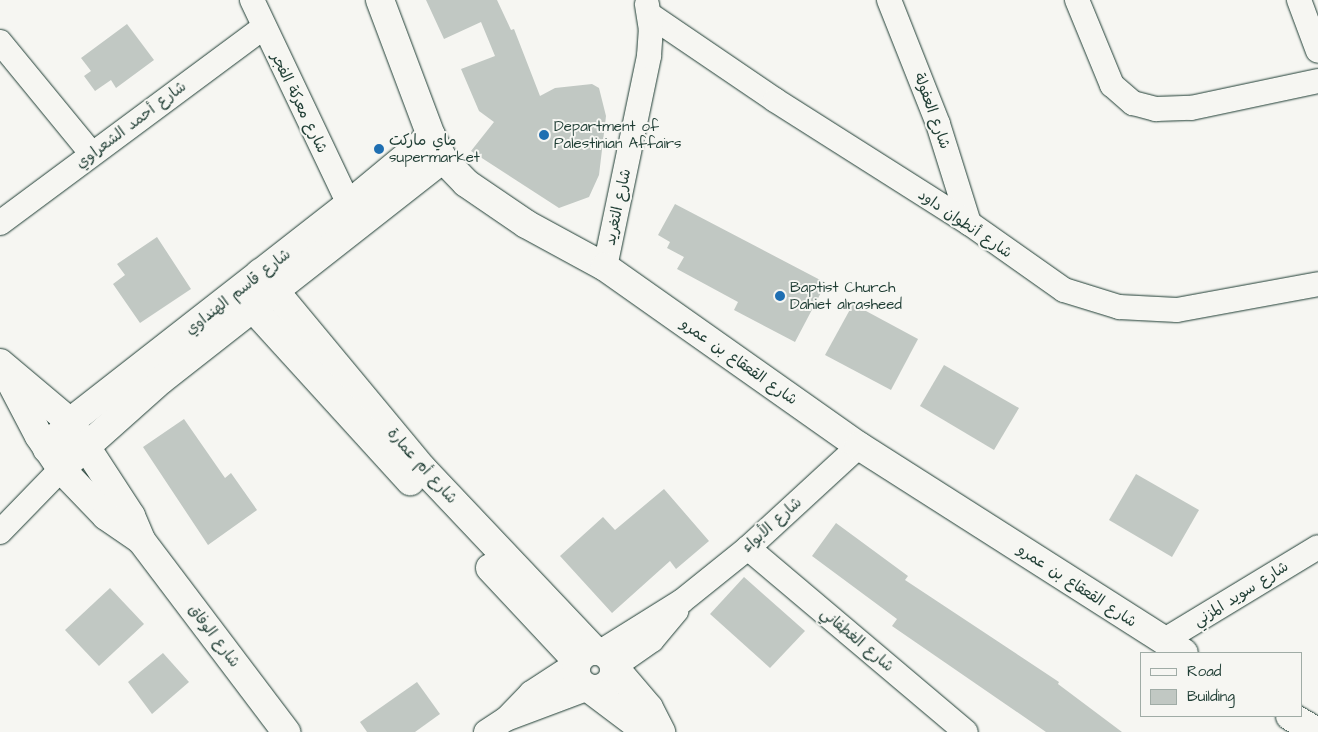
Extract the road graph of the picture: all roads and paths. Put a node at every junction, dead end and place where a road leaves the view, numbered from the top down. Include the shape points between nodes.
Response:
1 (252, 0) edge
2 (380, 0) edge
3 (889, 0) edge
4 (1077, 0) edge
5 (1299, 0) edge
6 (648, 8) edge
7 (263, 28) junction
8 (0, 42) edge
9 (1318, 50) edge
10 (1318, 80) edge
11 (437, 147) junction
12 (92, 154) junction
13 (349, 204) junction
14 (0, 223) edge
15 (970, 223) junction
16 (605, 267) junction
17 (268, 282) junction
18 (1318, 284) edge
19 (245, 302) junction
20 (0, 363) edge
21 (70, 422) junction
22 (87, 444) junction
23 (859, 446) junction
24 (54, 459) junction
25 (416, 475) junction
26 (0, 532) edge
27 (141, 540) junction
28 (1318, 547) edge
29 (748, 548) junction
30 (1173, 647) edge
31 (596, 660) junction
32 (590, 688) junction
33 (1292, 717) edge
34 (506, 720) junction
35 (286, 732) edge
36 (486, 732) edge
37 (647, 732) edge
38 (661, 732) edge
39 (966, 732) edge
40 (1318, 732) edge

1 - 7 street, شارع معركة الفجر
2 - 11 street, شارع القعقاع بن عمرو
3 - 15 street, شارع العفولة via 938,124
4 - 10 street via 1112,85 1133,103 1156,109 1191,108
5 - 9 street
6 - 15 street, شارع أنطوان داود via 775,100
6 - 16 street, شارع التغريد via 646,76
7 - 12 street, شارع أحمد الشعراوي
7 - 13 street, شارع معركة الفجر
8 - 12 street
11 - 13 street, شارع قاسم الهنداوي
11 - 16 street, شارع القعقاع بن عمرو via 455,174 490,200 526,224
11 - 17 street, شارع قاسم الهنداوي
12 - 14 street, شارع أحمد الشعراوي
13 - 17 street, شارع قاسم الهنداوي
15 - 18 street, شارع أنطوان داود via 1064,290 1119,307 1177,310
16 - 23 street, شارع القعقاع بن عمرو
17 - 19 street, شارع قاسم الهنداوي
17 - 25 street, شارع أم عمارة
19 - 21 street, شارع قاسم الهنداوي
19 - 22 street, شارع قاسم الهنداوي
19 - 25 street, شارع أم عمارة
20 - 21 street, شارع الوفاق
20 - 24 street, شارع الوفاق
21 - 22 street, شارع الوفاق
21 - 24 street, شارع قاسم الهنداوي
22 - 24 street, شارع قاسم الهنداوي
22 - 27 street, شارع الوفاق via 131,516
23 - 29 street, شارع الأبواء
23 - 30 street, شارع القعقاع بن عمرو
24 - 26 street via 32,498
24 - 27 street, شارع الوفاق via 106,516
25 - 31 street, شارع أم عمارة
27 - 35 street, شارع الوفاق
28 - 30 street, شارع سويد المزني
29 - 31 street, شارع الأبواء via 682,601 652,640
29 - 39 street, شارع الغطفاني
31 - 32 street via 608,684
31 - 34 street, شارع الأبواء via 532,693
31 - 38 street, شارع أم عمارة via 649,708
32 - 34 street, شارع الأبواء
32 - 37 street
33 - 40 street
34 - 36 street, شارع الأبواء

